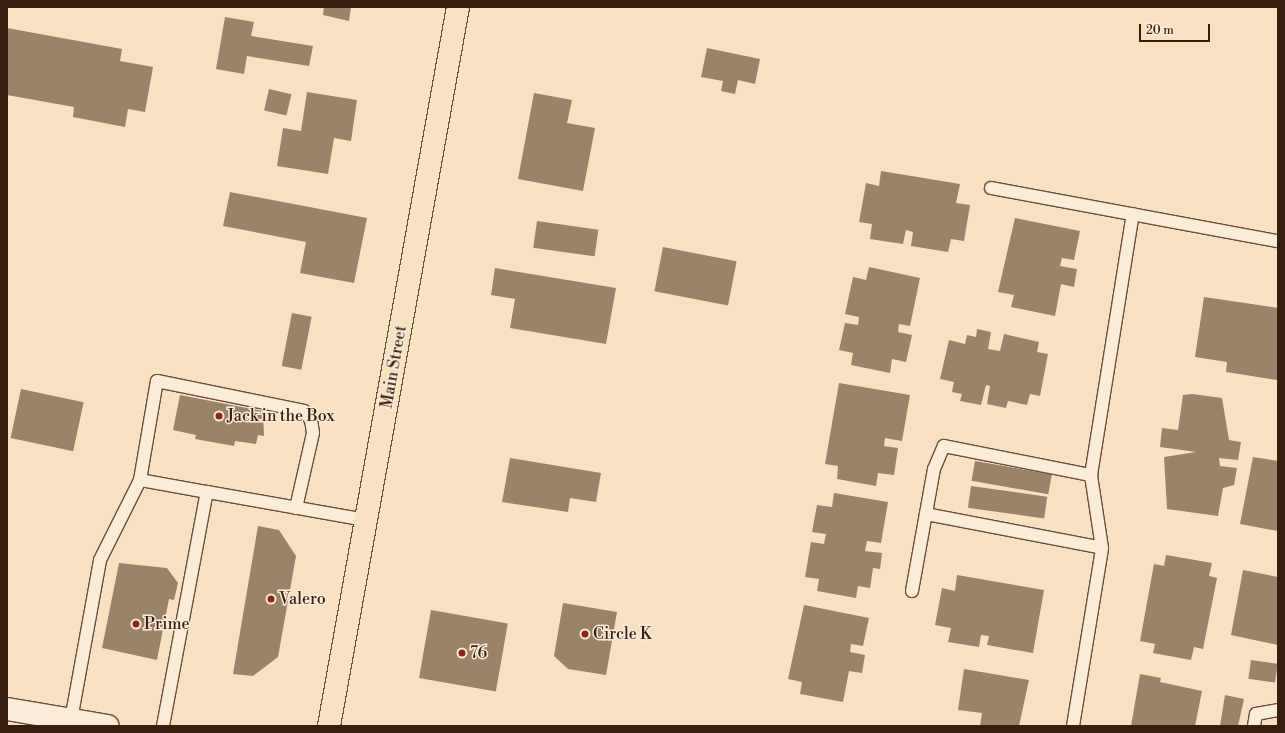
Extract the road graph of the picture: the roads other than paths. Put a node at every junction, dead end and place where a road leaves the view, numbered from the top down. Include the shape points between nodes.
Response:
1 (458, 7) edge
2 (991, 188) dead end
3 (1133, 214) junction
4 (1278, 241) edge
5 (1092, 475) junction
6 (140, 480) junction
7 (206, 492) junction
8 (296, 508) junction
9 (926, 514) junction
10 (366, 520) junction
11 (1102, 548) junction
12 (912, 591) dead end
13 (7, 709) edge
14 (1278, 710) edge
15 (71, 720) junction
16 (108, 726) edge
17 (163, 726) edge
18 (329, 726) edge
19 (1073, 726) edge
20 (1254, 726) edge

1 - 10 main road, Main Street
2 - 3 lane
3 - 4 lane
3 - 5 lane
5 - 9 lane via 944,446 934,469
5 - 11 lane
6 - 7 lane
6 - 8 lane via 157,381 304,411 311,420 313,433
6 - 15 lane via 100,560
7 - 8 lane
7 - 17 lane
8 - 10 lane
9 - 11 lane
9 - 12 lane
10 - 18 main road, Main Street
11 - 19 lane
13 - 15 street
14 - 20 lane via 1256,714
15 - 16 street

